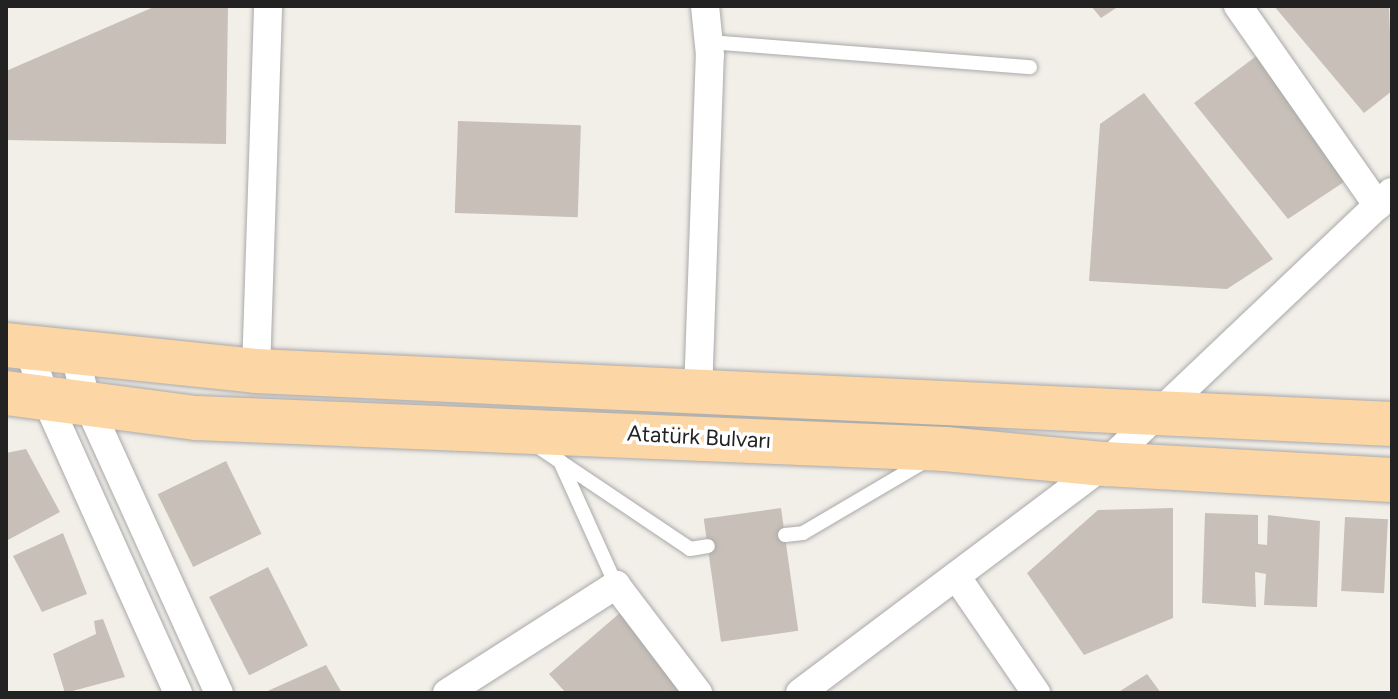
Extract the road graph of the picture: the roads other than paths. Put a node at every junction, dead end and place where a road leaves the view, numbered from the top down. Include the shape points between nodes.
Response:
1 (268, 6) edge
2 (705, 6) edge
3 (1238, 6) edge
4 (710, 42) junction
5 (1030, 67) dead end
6 (1385, 199) edge
7 (17, 346) edge
8 (74, 351) junction
9 (256, 371) junction
10 (698, 394) junction
11 (45, 397) edge
12 (1160, 417) junction
13 (1392, 424) edge
14 (510, 427) junction
15 (945, 449) junction
16 (560, 461) junction
17 (1105, 464) junction
18 (1392, 480) edge
19 (785, 535) dead end
20 (708, 546) dead end
21 (956, 576) junction
22 (616, 585) junction
23 (178, 693) edge
24 (219, 693) edge
25 (447, 693) edge
26 (698, 693) edge
27 (800, 693) edge
28 (1036, 693) edge

1 - 9 street
2 - 4 street
3 - 6 street
4 - 5 lane
4 - 10 street
6 - 12 street
7 - 8 main road, Atatürk Bulvarı
7 - 11 street
8 - 9 main road, Atatürk Bulvarı
8 - 11 street
9 - 10 main road, Atatürk Bulvarı
10 - 12 main road, Atatürk Bulvarı
11 - 14 main road, Atatürk Bulvarı via 197,418
11 - 23 street
11 - 24 street
12 - 13 main road, Atatürk Bulvarı
12 - 17 street
14 - 15 main road, Atatürk Bulvarı
14 - 16 lane
15 - 17 main road, Atatürk Bulvarı
15 - 19 lane via 803,533
16 - 20 lane via 690,549
16 - 22 lane
17 - 18 main road, Atatürk Bulvarı
17 - 21 street
21 - 27 street
21 - 28 street
22 - 25 street
22 - 26 street

